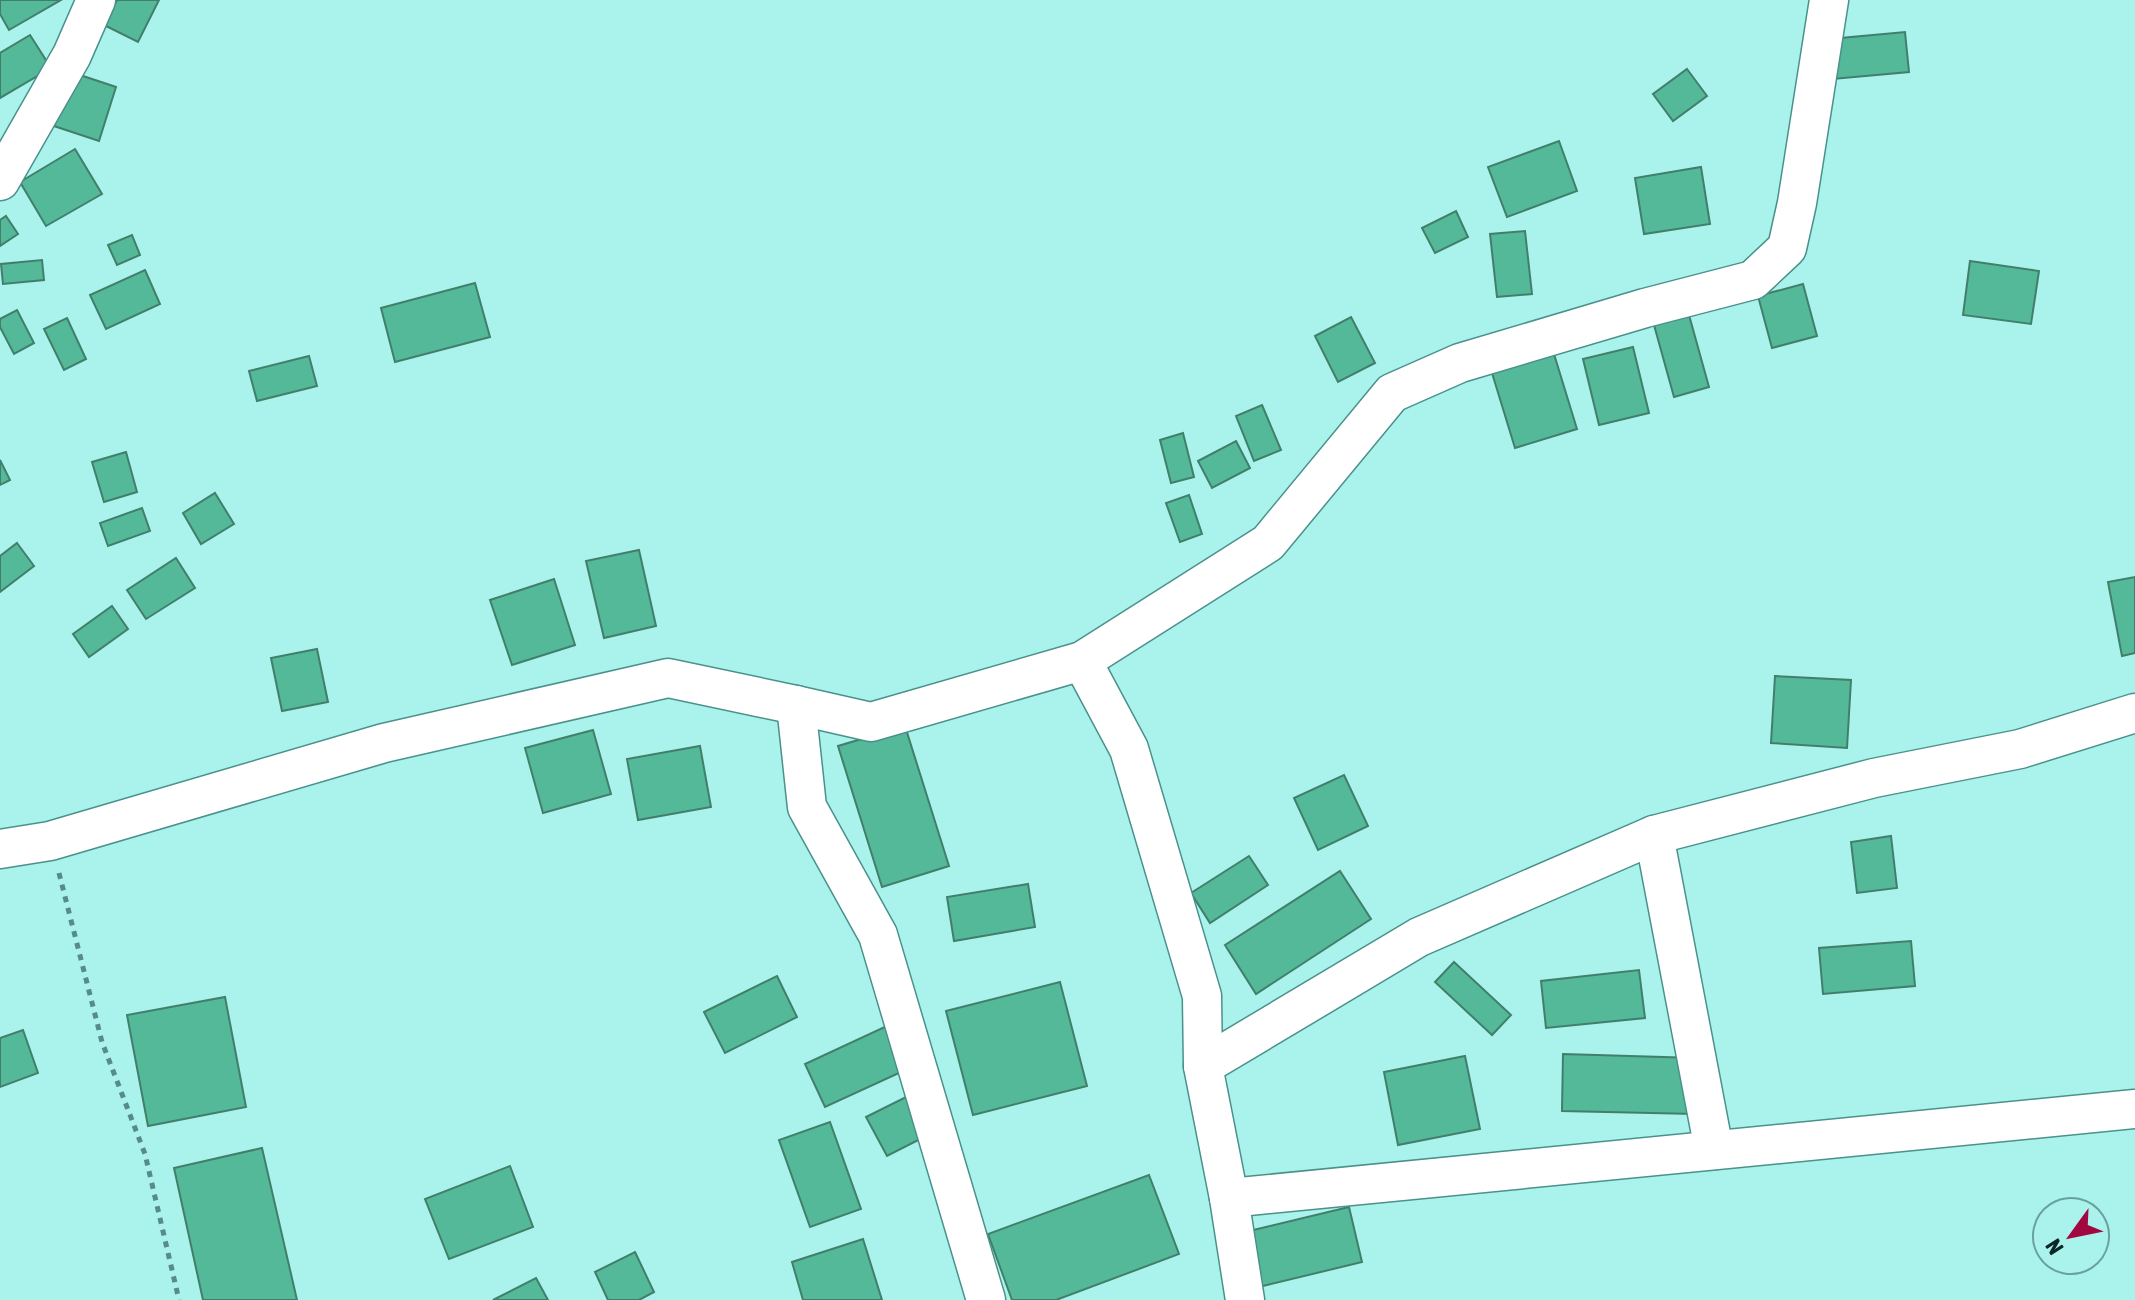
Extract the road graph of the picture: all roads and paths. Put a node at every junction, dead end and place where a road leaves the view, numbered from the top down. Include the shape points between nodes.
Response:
1 (96, 0) edge
2 (1829, 0) edge
3 (0, 181) edge
4 (1082, 661) junction
5 (796, 705) junction
6 (2135, 713) edge
7 (1654, 835) junction
8 (50, 841) junction
9 (0, 849) edge
10 (1203, 1066) junction
11 (2135, 1109) edge
12 (1714, 1150) junction
13 (1229, 1198) junction
14 (179, 1300) edge
15 (986, 1300) edge
16 (1245, 1300) edge

1 - 3 street via 72,55
2 - 4 street via 1787,248 1753,280 1460,363 1392,393 1268,543
4 - 5 street via 871,722
4 - 10 street via 1129,749 1202,996
5 - 8 street via 668,678 384,743
5 - 15 street via 807,807 878,935
6 - 7 street via 2020,749 1874,778
7 - 10 street via 1419,937
7 - 12 street
8 - 9 street
8 - 14 path via 102,1042 145,1154
10 - 13 street
11 - 12 street
12 - 13 street
13 - 16 street

